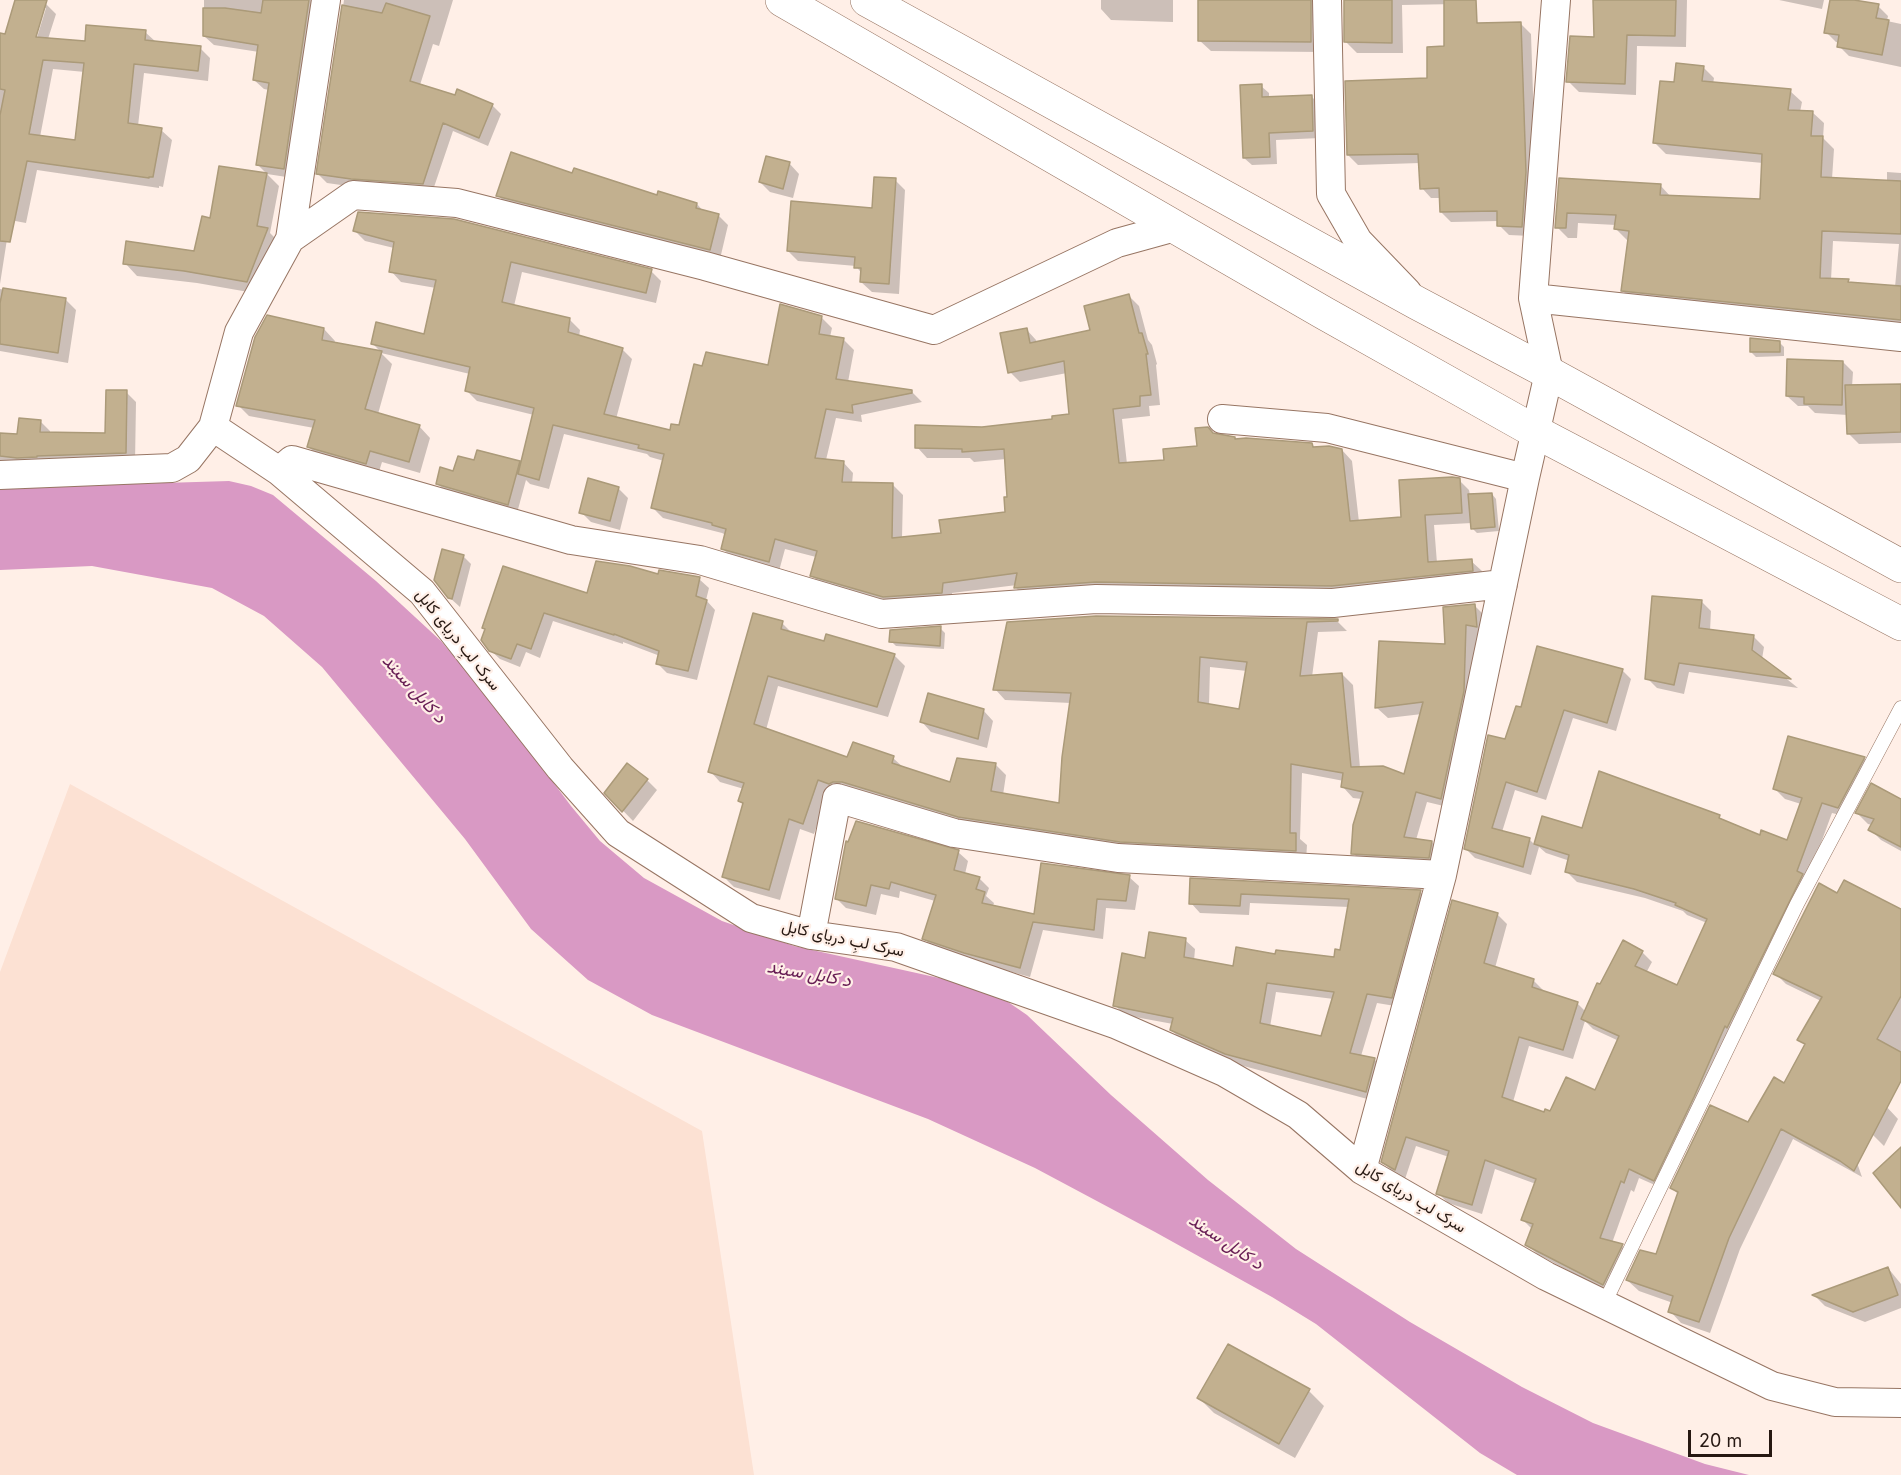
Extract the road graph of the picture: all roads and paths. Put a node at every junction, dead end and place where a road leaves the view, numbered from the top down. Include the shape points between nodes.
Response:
1 (326, 0) edge
2 (782, 0) edge
3 (867, 0) edge
4 (1327, 0) edge
5 (1556, 0) edge
6 (1175, 227) junction
7 (290, 239) junction
8 (1533, 298) junction
9 (1417, 303) junction
10 (1901, 337) edge
11 (1549, 373) junction
12 (1222, 419) dead end
13 (213, 427) junction
14 (1536, 432) junction
15 (279, 471) junction
16 (0, 475) edge
17 (1525, 478) junction
18 (1901, 566) edge
19 (1503, 584) junction
20 (1901, 624) edge
21 (1901, 708) edge
22 (1442, 875) junction
23 (811, 934) junction
24 (1362, 1170) junction
25 (1604, 1304) junction
26 (1901, 1403) edge

1 - 7 street
2 - 6 main road
3 - 9 main road
4 - 9 street via 1331,194 1358,241
5 - 8 street
6 - 7 street via 1117,243 934,330 457,203 352,195
6 - 14 main road
7 - 13 street via 239,332
8 - 10 street
8 - 11 street
9 - 11 main road
11 - 14 street
11 - 18 main road
12 - 17 street via 1327,428
13 - 15 street, سرک لبِ دریای کابل
13 - 16 street via 188,459 172,468
14 - 17 street
14 - 20 main road
15 - 19 street via 292,460 571,540 700,560 881,614 1096,599 1333,603
15 - 23 street, سرک لبِ دریای کابل via 422,592 560,768 618,833 751,918
17 - 19 street
19 - 22 street
21 - 25 lane via 1797,904
22 - 23 street via 1118,858 954,833 837,798
22 - 24 street
23 - 24 street, سرک لبِ دریای کابل via 896,947 1115,1024 1224,1072 1298,1115
24 - 25 street, سرک لبِ دریای کابل via 1546,1276
25 - 26 street, سرک لبِ دریای کابل via 1772,1386 1835,1402

